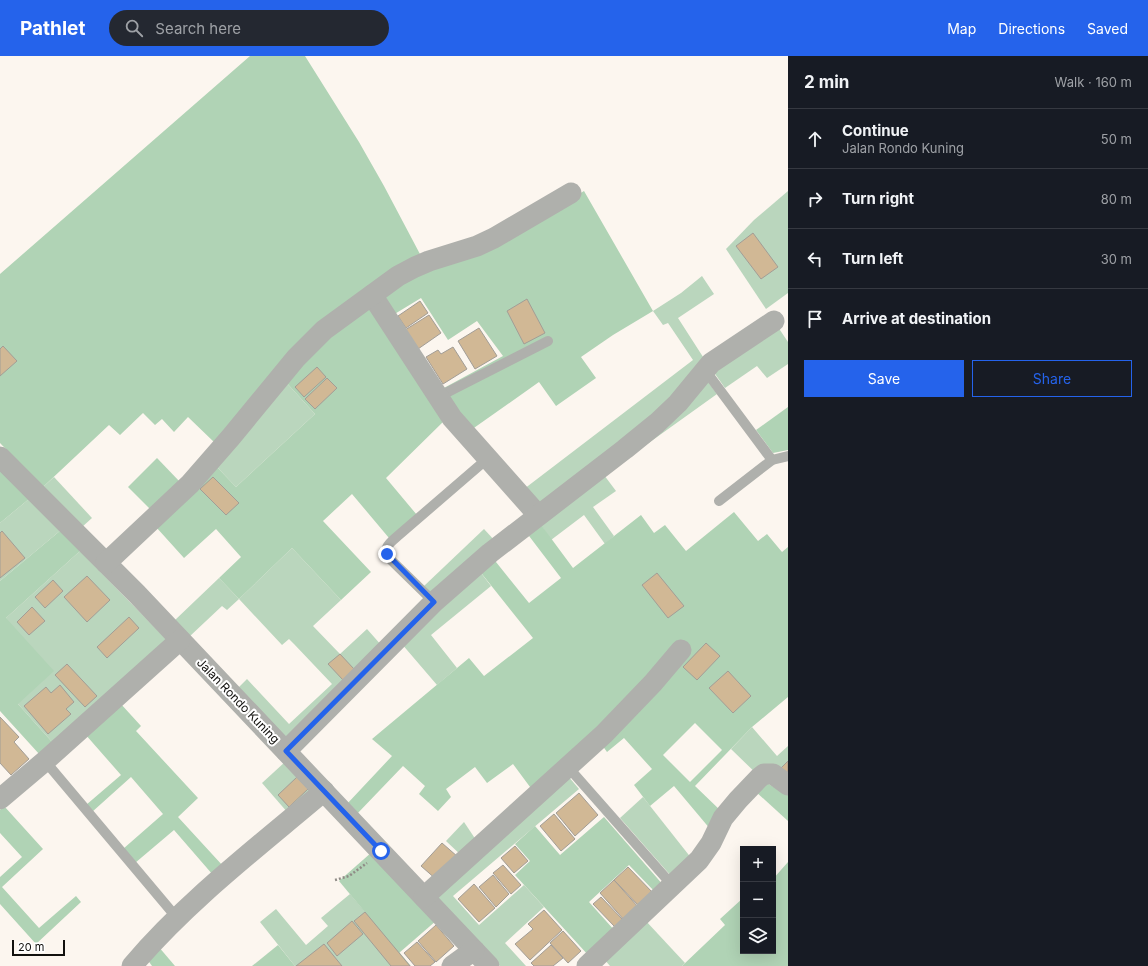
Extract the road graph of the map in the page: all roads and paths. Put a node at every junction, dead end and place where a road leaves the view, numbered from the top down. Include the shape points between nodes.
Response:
1 (571, 192) dead end
2 (372, 295) junction
3 (774, 321) dead end
4 (548, 341) dead end
5 (704, 370) junction
6 (438, 397) junction
7 (788, 456) edge
8 (0, 457) edge
9 (487, 458) junction
10 (772, 460) junction
11 (719, 501) dead end
12 (538, 515) junction
13 (106, 563) junction
14 (434, 602) junction
15 (180, 640) junction
16 (681, 650) dead end
17 (286, 751) junction
18 (45, 761) junction
19 (568, 767) junction
20 (788, 785) edge
21 (324, 791) junction
22 (0, 799) edge
23 (381, 851) junction
24 (335, 880) dead end
25 (672, 886) junction
26 (424, 897) junction
27 (177, 918) junction
28 (474, 950) junction
29 (132, 966) edge
30 (452, 966) edge
31 (489, 966) edge
32 (587, 966) edge

1 - 2 street via 494,238 415,266
2 - 6 street
2 - 13 street via 313,340 194,479
3 - 5 street
4 - 6 lane
5 - 10 lane
5 - 12 street via 685,395 657,423
6 - 9 street
7 - 10 lane
8 - 13 street, Jalan Rondo Kuning
9 - 12 street
9 - 14 lane via 387,548 391,560
10 - 11 lane
12 - 14 street
13 - 15 street, Jalan Rondo Kuning
14 - 17 street
15 - 17 street, Jalan Rondo Kuning
15 - 18 street
16 - 19 street via 627,710
17 - 21 street, Jalan Rondo Kuning
18 - 22 street
18 - 27 lane
19 - 25 lane
19 - 26 street
20 - 25 street via 773,774 764,774 759,778 723,818 705,852
21 - 23 street, Jalan Rondo Kuning
21 - 27 street
23 - 24 path via 349,876
23 - 26 street, Jalan Rondo Kuning
25 - 32 street
26 - 28 street, Jalan Rondo Kuning
27 - 29 street
28 - 30 street
28 - 31 street, Jalan Rondo Kuning

